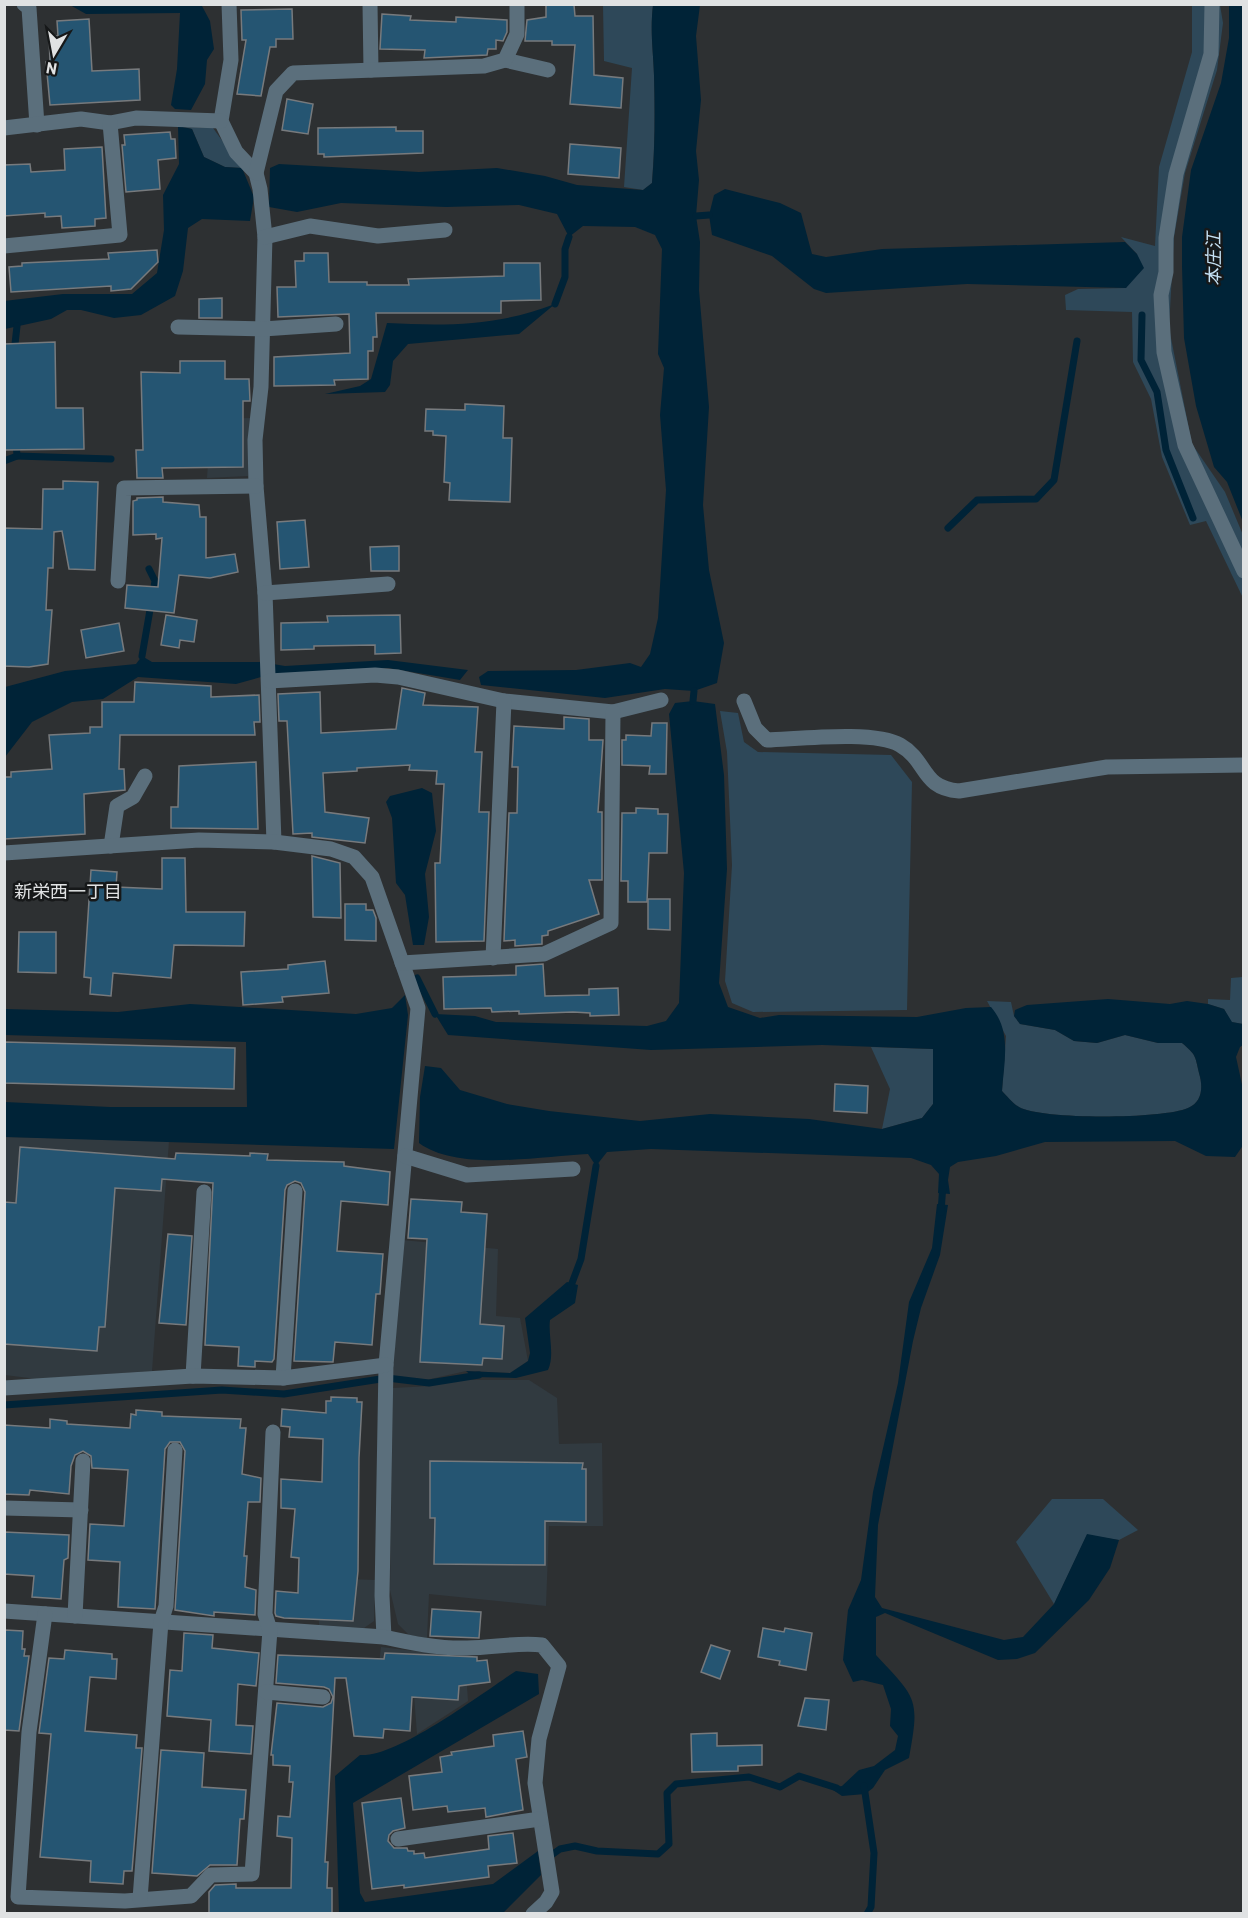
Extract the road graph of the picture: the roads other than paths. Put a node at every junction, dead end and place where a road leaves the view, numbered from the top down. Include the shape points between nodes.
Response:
1 (24, 4) edge
2 (229, 4) edge
3 (370, 4) edge
4 (517, 4) edge
5 (1212, 4) edge
6 (505, 60) junction
7 (371, 70) junction
8 (548, 70) dead end
9 (220, 121) junction
10 (110, 123) junction
11 (37, 124) junction
12 (4, 128) edge
13 (256, 173) junction
14 (445, 230) dead end
15 (265, 237) junction
16 (4, 246) edge
17 (336, 324) dead end
18 (178, 327) dead end
19 (263, 329) junction
20 (256, 486) junction
21 (1238, 542) edge
22 (1244, 571) edge
23 (118, 581) dead end
24 (388, 584) dead end
25 (265, 593) junction
26 (269, 681) junction
27 (661, 700) dead end
28 (744, 700) dead end
29 (504, 701) junction
30 (613, 712) junction
31 (1244, 765) edge
32 (145, 776) dead end
33 (274, 842) junction
34 (111, 846) junction
35 (4, 853) edge
36 (493, 958) junction
37 (402, 963) junction
38 (405, 1150) junction
39 (573, 1169) dead end
40 (295, 1191) dead end
41 (204, 1192) dead end
42 (386, 1365) junction
43 (193, 1376) junction
44 (283, 1378) junction
45 (4, 1388) edge
46 (273, 1432) dead end
47 (175, 1450) dead end
48 (83, 1461) dead end
49 (4, 1508) edge
50 (81, 1510) junction
51 (4, 1611) edge
52 (45, 1614) junction
53 (75, 1616) junction
54 (161, 1622) junction
55 (270, 1630) junction
56 (384, 1637) junction
57 (266, 1692) junction
58 (323, 1697) dead end
59 (540, 1819) junction
60 (398, 1839) dead end
61 (140, 1899) junction
62 (550, 1908) edge
63 (533, 1914) edge

1 - 11 street via 29,8
2 - 9 street via 231,60
3 - 7 street
4 - 6 street via 517,34
5 - 21 street via 1211,54 1176,174 1161,295 1164,352 1185,445
6 - 7 street via 484,66
6 - 8 street
7 - 13 street via 293,73 276,91
9 - 10 street via 136,118
9 - 13 street via 236,152
10 - 11 street via 81,119
10 - 16 street via 120,235
11 - 12 street
13 - 15 street
14 - 15 street via 378,236 310,226
15 - 19 street
17 - 19 street
18 - 19 street
19 - 20 street via 255,440
20 - 23 street via 124,488
20 - 25 street
21 - 22 street
24 - 25 street
25 - 26 street
26 - 29 street via 375,675
26 - 33 street
27 - 30 street
28 - 31 street via 755,728 767,740 882,739 899,744 914,755 931,783 944,790 959,791 1107,767
29 - 30 street
29 - 36 street
30 - 36 street via 611,923 544,954
32 - 34 street via 133,797 117,806
33 - 34 street via 199,840
33 - 37 street via 331,849 354,857 372,877
34 - 35 street
36 - 37 street
37 - 38 street via 418,1008
38 - 39 street via 467,1175
38 - 42 street
40 - 44 street
41 - 43 street
42 - 44 street
42 - 56 street
43 - 44 street
43 - 45 street
46 - 55 street via 265,1614
47 - 54 street via 166,1606
48 - 50 street
49 - 50 street
50 - 53 street
51 - 52 street
52 - 53 street
52 - 61 street via 29,1731 18,1897
53 - 54 street
54 - 55 street
54 - 61 street
55 - 56 street
55 - 57 street
56 - 59 street via 467,1648 542,1645 560,1666 539,1739 536,1783
57 - 58 street
57 - 61 street via 252,1874 211,1875 191,1896
59 - 60 street
59 - 62 street via 552,1892
62 - 63 street

